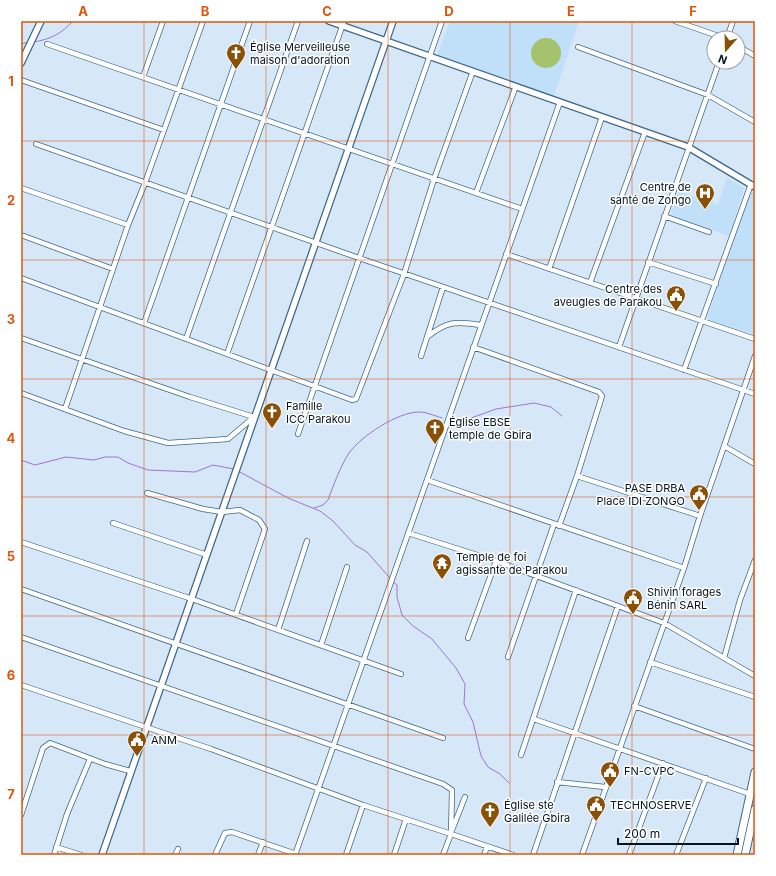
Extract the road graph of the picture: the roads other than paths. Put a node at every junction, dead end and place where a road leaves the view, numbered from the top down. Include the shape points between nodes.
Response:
1 (41, 21) edge
2 (162, 21) edge
3 (203, 21) edge
4 (250, 21) edge
5 (298, 21) edge
6 (329, 21) edge
7 (393, 21) edge
8 (442, 21) edge
9 (675, 21) edge
10 (344, 23) edge
11 (706, 32) edge
12 (386, 41) junction
13 (47, 44) dead end
14 (578, 47) dead end
15 (746, 51) edge
16 (430, 56) junction
17 (755, 56) edge
18 (21, 63) edge
19 (716, 70) edge
20 (473, 72) junction
21 (143, 77) junction
22 (21, 80) edge
23 (516, 86) junction
24 (178, 90) junction
25 (708, 95) junction
26 (560, 102) junction
27 (220, 104) junction
28 (602, 117) junction
29 (263, 119) junction
30 (755, 122) edge
31 (164, 130) junction
32 (645, 132) junction
33 (305, 134) junction
34 (36, 144) dead end
35 (688, 147) junction
36 (348, 149) junction
37 (392, 164) junction
38 (434, 179) junction
39 (145, 183) junction
40 (753, 185) edge
41 (21, 188) edge
42 (476, 193) junction
43 (187, 198) junction
44 (522, 209) junction
45 (230, 213) junction
46 (664, 216) junction
47 (128, 225) junction
48 (273, 229) junction
49 (709, 232) dead end
50 (21, 235) edge
51 (316, 242) junction
52 (506, 254) junction
53 (359, 258) junction
54 (648, 262) junction
55 (113, 269) junction
56 (549, 269) junction
57 (404, 274) junction
58 (21, 278) edge
59 (590, 283) junction
60 (716, 284) junction
61 (443, 287) junction
62 (635, 299) junction
63 (489, 303) junction
64 (101, 307) junction
65 (702, 322) junction
66 (144, 323) junction
67 (481, 325) junction
68 (427, 337) junction
69 (21, 338) edge
70 (186, 339) junction
71 (755, 339) edge
72 (473, 347) junction
73 (618, 347) junction
74 (227, 354) junction
75 (421, 356) dead end
76 (755, 356) edge
77 (82, 360) junction
78 (271, 369) junction
79 (684, 370) junction
80 (314, 387) junction
81 (743, 390) junction
82 (21, 393) edge
83 (755, 394) edge
84 (65, 409) junction
85 (254, 417) junction
86 (298, 434) dead end
87 (724, 446) junction
88 (755, 464) edge
89 (577, 476) junction
90 (427, 480) junction
91 (147, 493) dead end
92 (222, 512) junction
93 (700, 516) junction
94 (113, 523) dead end
95 (557, 525) junction
96 (408, 533) junction
97 (307, 541) dead end
98 (21, 542) edge
99 (207, 555) junction
100 (755, 560) edge
101 (496, 561) junction
102 (347, 567) dead end
103 (684, 568) junction
104 (537, 576) junction
105 (21, 589) edge
106 (576, 590) junction
107 (192, 599) junction
108 (618, 606) junction
109 (236, 614) junction
110 (664, 623) junction
111 (278, 630) junction
112 (21, 636) edge
113 (468, 638) dead end
114 (176, 644) junction
115 (321, 645) junction
116 (508, 657) dead end
117 (724, 658) junction
118 (364, 661) junction
119 (650, 662) junction
120 (401, 674) dead end
121 (755, 676) edge
122 (21, 685) edge
123 (160, 686) junction
124 (755, 697) edge
125 (349, 704) junction
126 (634, 706) junction
127 (534, 720) junction
128 (145, 727) junction
129 (574, 733) junction
130 (442, 738) dead end
131 (334, 747) junction
132 (619, 748) junction
133 (755, 749) edge
134 (521, 755) dead end
135 (90, 759) junction
136 (663, 763) junction
137 (130, 771) junction
138 (755, 772) edge
139 (706, 778) junction
140 (557, 782) junction
141 (604, 787) junction
142 (320, 788) junction
143 (750, 794) junction
144 (465, 797) dead end
145 (363, 805) junction
146 (755, 809) edge
147 (21, 815) edge
148 (406, 819) junction
149 (451, 834) junction
150 (263, 842) junction
151 (56, 847) junction
152 (488, 847) junction
153 (178, 849) dead end
154 (295, 854) edge
155 (54, 855) edge
156 (81, 855) edge
157 (102, 855) edge
158 (176, 855) edge
159 (215, 855) edge
160 (258, 855) edge
161 (346, 855) edge
162 (394, 855) edge
163 (443, 855) edge
164 (484, 855) edge
165 (513, 855) edge
166 (533, 855) edge
167 (582, 855) edge
168 (629, 855) edge
169 (676, 855) edge
170 (737, 855) edge
171 (745, 855) edge

1 - 18 street
2 - 21 street
3 - 24 street
4 - 27 street
5 - 29 street
6 - 10 street
7 - 12 street
8 - 16 street
9 - 11 street
10 - 12 street
10 - 33 street
12 - 16 street
12 - 36 street
13 - 21 street
14 - 25 street
15 - 17 street
16 - 20 street
16 - 37 street
19 - 25 street
20 - 23 street
20 - 38 street
21 - 24 street
22 - 31 street
23 - 26 street
23 - 42 street
24 - 27 street
24 - 31 street
25 - 30 street
25 - 35 street
26 - 28 street
26 - 44 street
27 - 29 street
27 - 43 street
28 - 32 street
28 - 56 street
29 - 33 street
29 - 45 street
31 - 39 street
32 - 35 street
32 - 59 street
33 - 36 street
33 - 48 street
34 - 39 street
35 - 40 street
35 - 46 street
36 - 37 street
36 - 51 street
37 - 38 street
37 - 53 street
38 - 42 street
38 - 57 street
39 - 43 street
39 - 47 street
40 - 60 street
41 - 47 street
42 - 44 street
43 - 45 street
43 - 66 street
44 - 52 street
45 - 48 street
45 - 70 street
46 - 49 street
46 - 54 street
47 - 55 street
48 - 51 street
48 - 74 street
50 - 55 street
51 - 53 street
51 - 78 street
52 - 56 street
52 - 63 street
53 - 57 street
53 - 80 street
54 - 60 street
54 - 62 street
55 - 64 street
56 - 59 street
57 - 61 street
57 - 80 street via 356,399 352,400
58 - 64 street
59 - 62 street
60 - 65 street
61 - 63 street
61 - 68 street
62 - 65 street
62 - 73 street
63 - 67 street
63 - 73 street
64 - 66 street
64 - 77 street
65 - 71 street
65 - 79 street
66 - 70 street
67 - 68 street via 462,322 440,326
67 - 72 street
68 - 75 street
69 - 77 street
70 - 74 street
72 - 89 street via 599,392 602,396 601,401
72 - 90 street
73 - 79 street
74 - 78 street
76 - 81 street
77 - 84 street
77 - 85 street
78 - 80 street
78 - 85 street
79 - 81 street
80 - 86 street
81 - 83 street
81 - 87 street
82 - 84 street
84 - 85 street via 124,431 168,443 228,438
85 - 92 street
87 - 88 street
87 - 93 street
89 - 93 street
89 - 95 street
90 - 95 street
90 - 96 street
91 - 92 street
92 - 99 street
92 - 109 street via 240,510 259,520 265,529
93 - 103 street
94 - 99 street
95 - 103 street
95 - 104 street
96 - 101 street
96 - 118 street
97 - 111 street
98 - 107 street
99 - 107 street
100 - 117 street via 740,600
101 - 104 street
101 - 113 street
102 - 115 street
103 - 110 street
104 - 106 street
104 - 116 street
105 - 114 street
106 - 108 street
106 - 127 street
107 - 109 street
107 - 114 street
108 - 110 street
108 - 129 street
109 - 111 street
110 - 117 street
110 - 119 street
111 - 115 street
112 - 123 street
114 - 123 street
114 - 125 street
115 - 118 street
117 - 121 street
118 - 120 street
118 - 125 street
119 - 124 street
119 - 126 street
122 - 128 street
123 - 128 street
123 - 131 street
125 - 130 street
125 - 131 street
126 - 132 street
126 - 133 street
127 - 129 street
127 - 134 street
128 - 137 street
128 - 142 street
129 - 132 street
129 - 140 street
131 - 142 street
131 - 149 street via 443,784 452,790
132 - 136 street
132 - 141 street
135 - 137 street
135 - 147 street via 50,744 46,745
135 - 151 street
136 - 139 street
136 - 168 street
137 - 157 street
138 - 143 main road
139 - 143 street
139 - 169 street
140 - 141 street
140 - 166 street
141 - 167 street
142 - 145 street
142 - 154 street
143 - 170 main road
144 - 149 street
145 - 148 street
145 - 161 street
146 - 171 main road
148 - 149 street
148 - 162 street
149 - 152 street
149 - 163 street
150 - 154 street
150 - 159 street via 232,832 225,833
150 - 160 street
151 - 155 street
151 - 156 street
152 - 164 street
152 - 165 street
153 - 158 street

